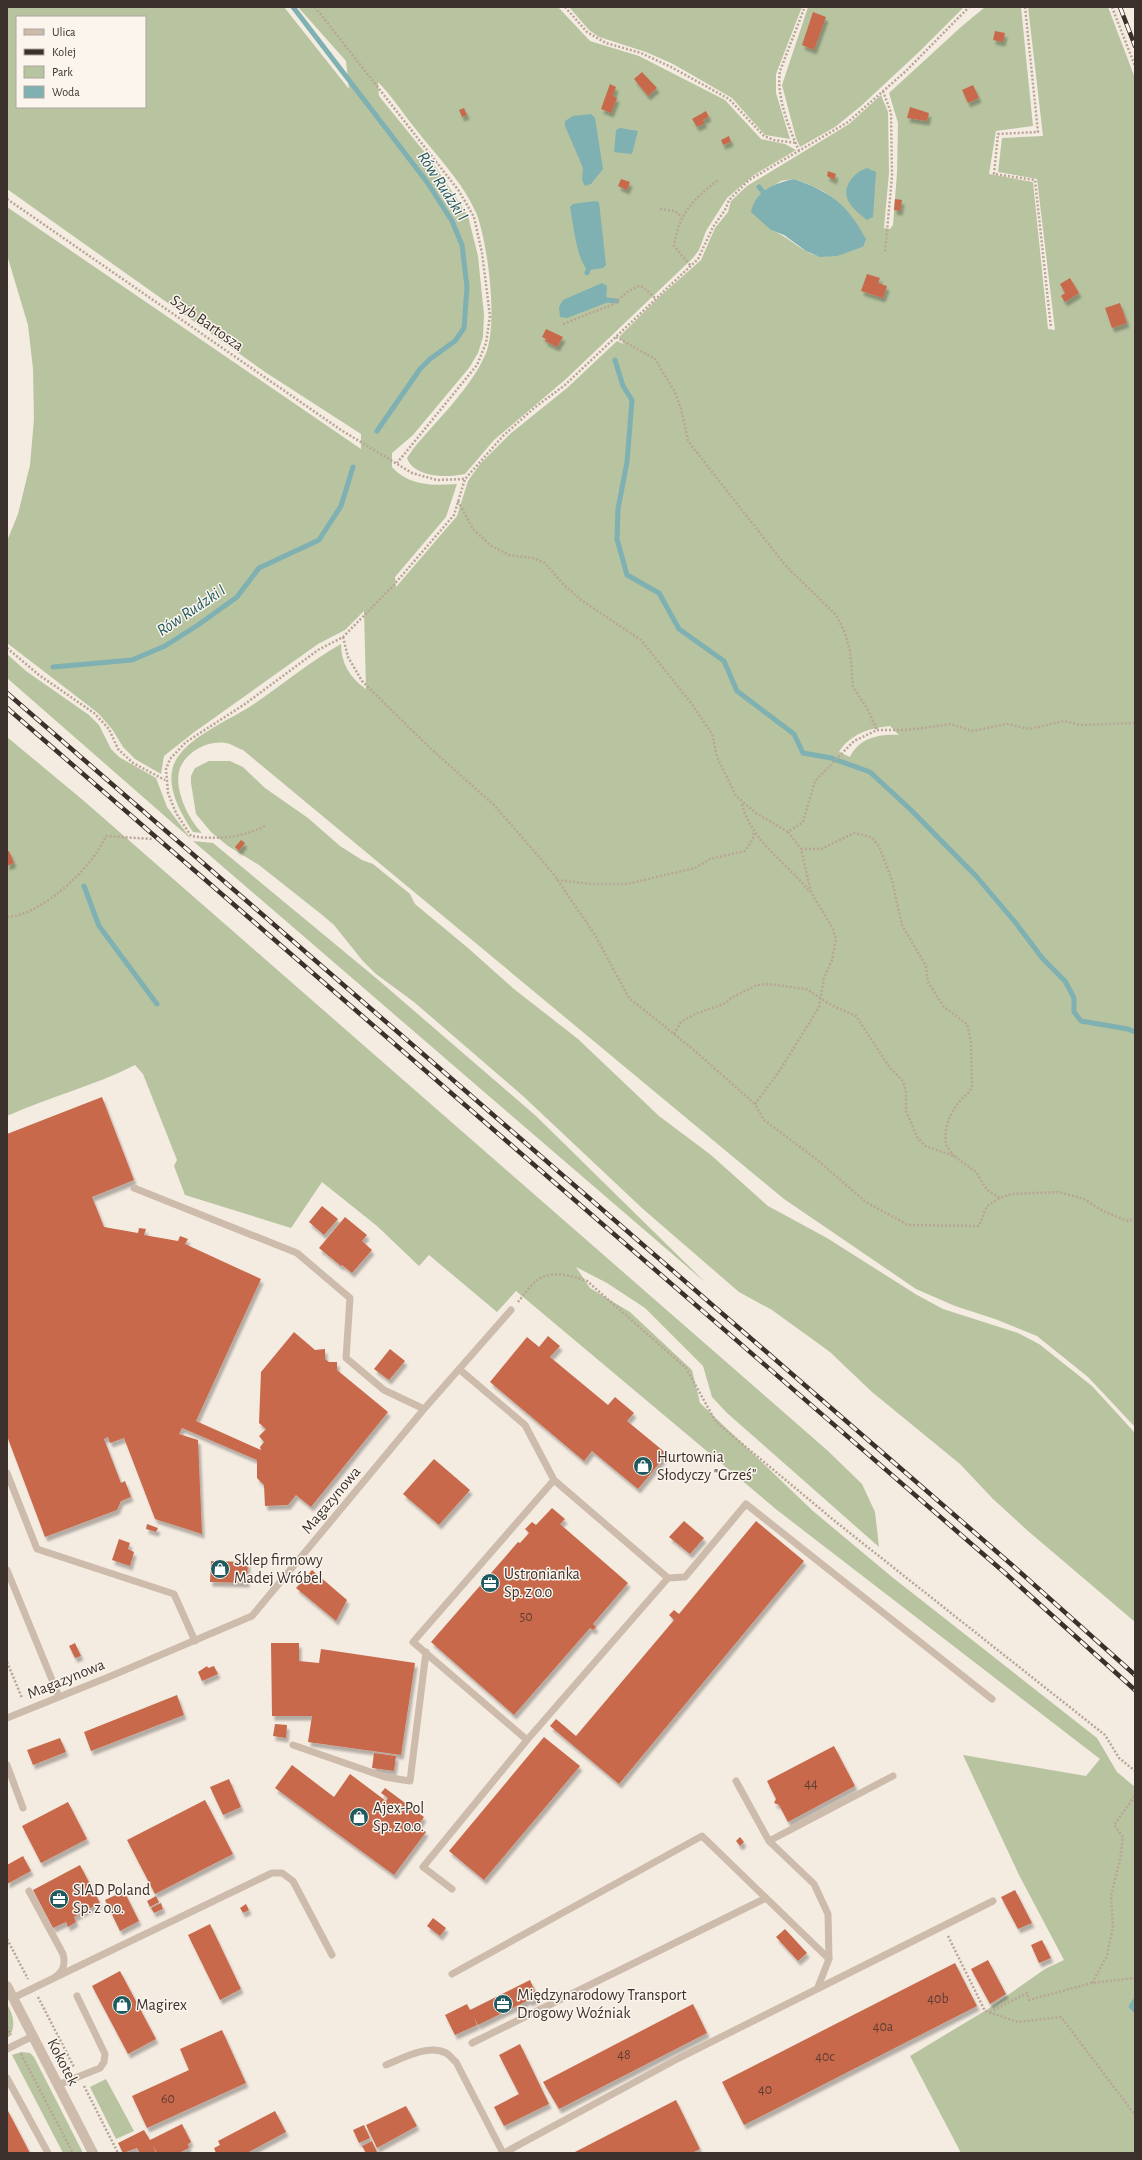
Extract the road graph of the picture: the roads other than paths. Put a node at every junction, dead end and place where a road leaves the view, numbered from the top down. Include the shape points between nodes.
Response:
1 (134, 1188) dead end
2 (511, 1310) road end
3 (459, 1369) junction
4 (424, 1409) junction
5 (7, 1474) edge
6 (554, 1480) junction
7 (7, 1570) edge
8 (668, 1578) junction
9 (195, 1641) junction
10 (426, 1652) junction
11 (59, 1697) junction
12 (992, 1699) dead end
13 (7, 1718) edge
14 (527, 1740) junction
15 (292, 1745) dead end
16 (7, 1765) edge
17 (893, 1776) dead end
18 (736, 1781) dead end
19 (23, 1808) dead end
20 (769, 1841) junction
21 (452, 1889) dead end
22 (29, 1891) dead end
23 (766, 1898) junction
24 (994, 1901) dead end
25 (332, 1954) dead end
26 (829, 1959) junction
27 (452, 1974) dead end
28 (54, 1978) junction
29 (7, 1986) edge
30 (818, 1987) junction
31 (77, 1996) dead end
32 (13, 1998) junction
33 (33, 2036) junction
34 (472, 2043) dead end
35 (7, 2048) edge
36 (386, 2065) dead end
37 (7, 2078) edge
38 (58, 2085) junction
39 (514, 2151) edge
40 (48, 2153) edge
41 (93, 2153) edge
42 (503, 2153) edge

1 - 4 lane via 297,1253 350,1298 346,1358 384,1390
2 - 3 lane, Magazynowa
3 - 4 lane, Magazynowa
3 - 6 lane via 525,1425
4 - 9 lane, Magazynowa via 252,1616
5 - 9 lane via 37,1549 174,1594
6 - 8 lane
6 - 10 lane via 413,1642
7 - 11 lane
8 - 12 lane via 685,1577 746,1504
8 - 14 lane
9 - 11 lane, Magazynowa
10 - 14 lane
10 - 15 lane via 410,1781 385,1777
11 - 13 lane, Magazynowa
14 - 21 lane via 423,1867
16 - 19 lane
17 - 20 lane
18 - 20 lane
20 - 26 lane via 814,1884 828,1914
22 - 28 lane via 63,1954 64,1966
23 - 26 lane
23 - 27 lane via 702,1836
23 - 34 lane
24 - 30 lane
25 - 28 lane via 293,1881 282,1873 272,1873
26 - 30 lane
28 - 32 lane
29 - 32 street, Kokotek
30 - 39 lane via 679,2058
31 - 38 lane via 105,2054 104,2062 100,2068
32 - 33 street, Kokotek
33 - 35 lane
33 - 38 street, Kokotek
36 - 42 lane via 428,2051 446,2053 456,2062
37 - 40 lane
38 - 41 street, Kokotek
39 - 42 lane

